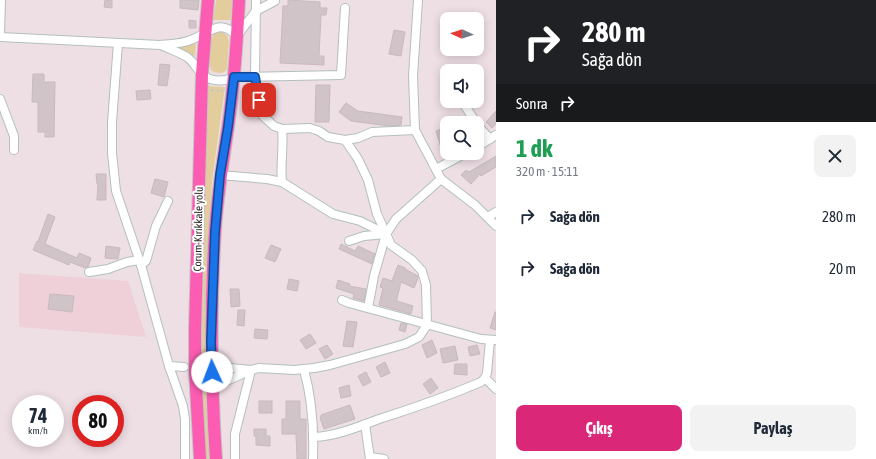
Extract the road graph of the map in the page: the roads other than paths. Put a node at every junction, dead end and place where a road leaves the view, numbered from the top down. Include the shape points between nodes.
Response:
1 (0, 0) edge
2 (208, 0) edge
3 (238, 0) edge
4 (256, 0) edge
5 (274, 0) edge
6 (418, 0) edge
7 (345, 8) dead end
8 (256, 11) junction
9 (206, 32) junction
10 (0, 33) edge
11 (237, 36) junction
12 (0, 37) edge
13 (118, 43) junction
14 (160, 45) junction
15 (202, 74) junction
16 (234, 77) junction
17 (255, 77) junction
18 (0, 99) edge
19 (282, 130) junction
20 (416, 130) junction
21 (484, 130) edge
22 (493, 137) edge
23 (345, 140) junction
24 (484, 143) edge
25 (14, 150) dead end
26 (454, 160) edge
27 (436, 170) junction
28 (220, 175) junction
29 (441, 178) junction
30 (282, 182) junction
31 (168, 200) dead end
32 (496, 212) edge
33 (488, 217) junction
34 (496, 226) edge
35 (386, 234) junction
36 (349, 241) dead end
37 (140, 263) junction
38 (89, 272) dead end
39 (342, 300) dead end
40 (368, 308) junction
41 (427, 325) junction
42 (493, 340) edge
43 (169, 366) junction
44 (184, 367) tunnel mouth
45 (220, 367) tunnel mouth
46 (251, 370) junction
47 (304, 370) junction
48 (485, 378) junction
49 (213, 387) junction
50 (496, 389) edge
51 (365, 424) junction
52 (314, 437) junction
53 (370, 458) edge
54 (185, 459) edge
55 (200, 459) edge
56 (216, 459) edge
57 (235, 459) edge
58 (313, 459) edge
59 (384, 459) edge

1 - 10 street
2 - 9 highway, Çorum-Kırıkkale yolu
3 - 11 highway, Çorum-Kırıkkale yolu
4 - 8 street
5 - 8 street
6 - 20 street via 413,76
7 - 17 street via 341,75
8 - 11 street
8 - 17 street
9 - 11 street via 222,27 232,30
9 - 14 street via 186,42
9 - 15 highway, Çorum-Kırıkkale yolu
11 - 16 highway, Çorum-Kırıkkale yolu
12 - 13 street
13 - 14 street
13 - 37 street via 112,122 114,183
14 - 15 street via 191,60
15 - 16 street via 218,81
15 - 55 highway, Çorum-Kırıkkale yolu via 195,329
16 - 17 street
16 - 28 highway, Çorum-Kırıkkale yolu
17 - 19 street via 260,112
18 - 25 street via 14,136
19 - 23 street via 310,128 328,137
19 - 30 street
20 - 23 street via 372,132
20 - 27 street
21 - 22 street
22 - 24 street
23 - 35 street via 368,180 377,214
26 - 27 street
27 - 29 street
28 - 30 street
28 - 49 highway, Çorum-Kırıkkale yolu via 213,269
29 - 33 street
29 - 35 street via 396,219
30 - 35 street via 333,214 360,220
31 - 37 street via 156,226 146,261
32 - 33 street
33 - 34 street
35 - 36 street via 364,236
35 - 40 street
35 - 41 street via 391,245 412,260 422,271 426,285
37 - 38 street via 127,262
37 - 43 street
39 - 40 street
40 - 41 street
41 - 42 street
41 - 47 street via 419,337 405,344
42 - 48 street
43 - 44 street
43 - 54 street via 184,412
45 - 46 street
46 - 47 street
46 - 49 street
46 - 57 street via 235,434
47 - 52 street via 309,386
48 - 50 street
48 - 51 street via 481,382 438,399
49 - 56 highway, Çorum-Kırıkkale yolu
51 - 52 street
51 - 53 street
52 - 58 street
53 - 59 street

